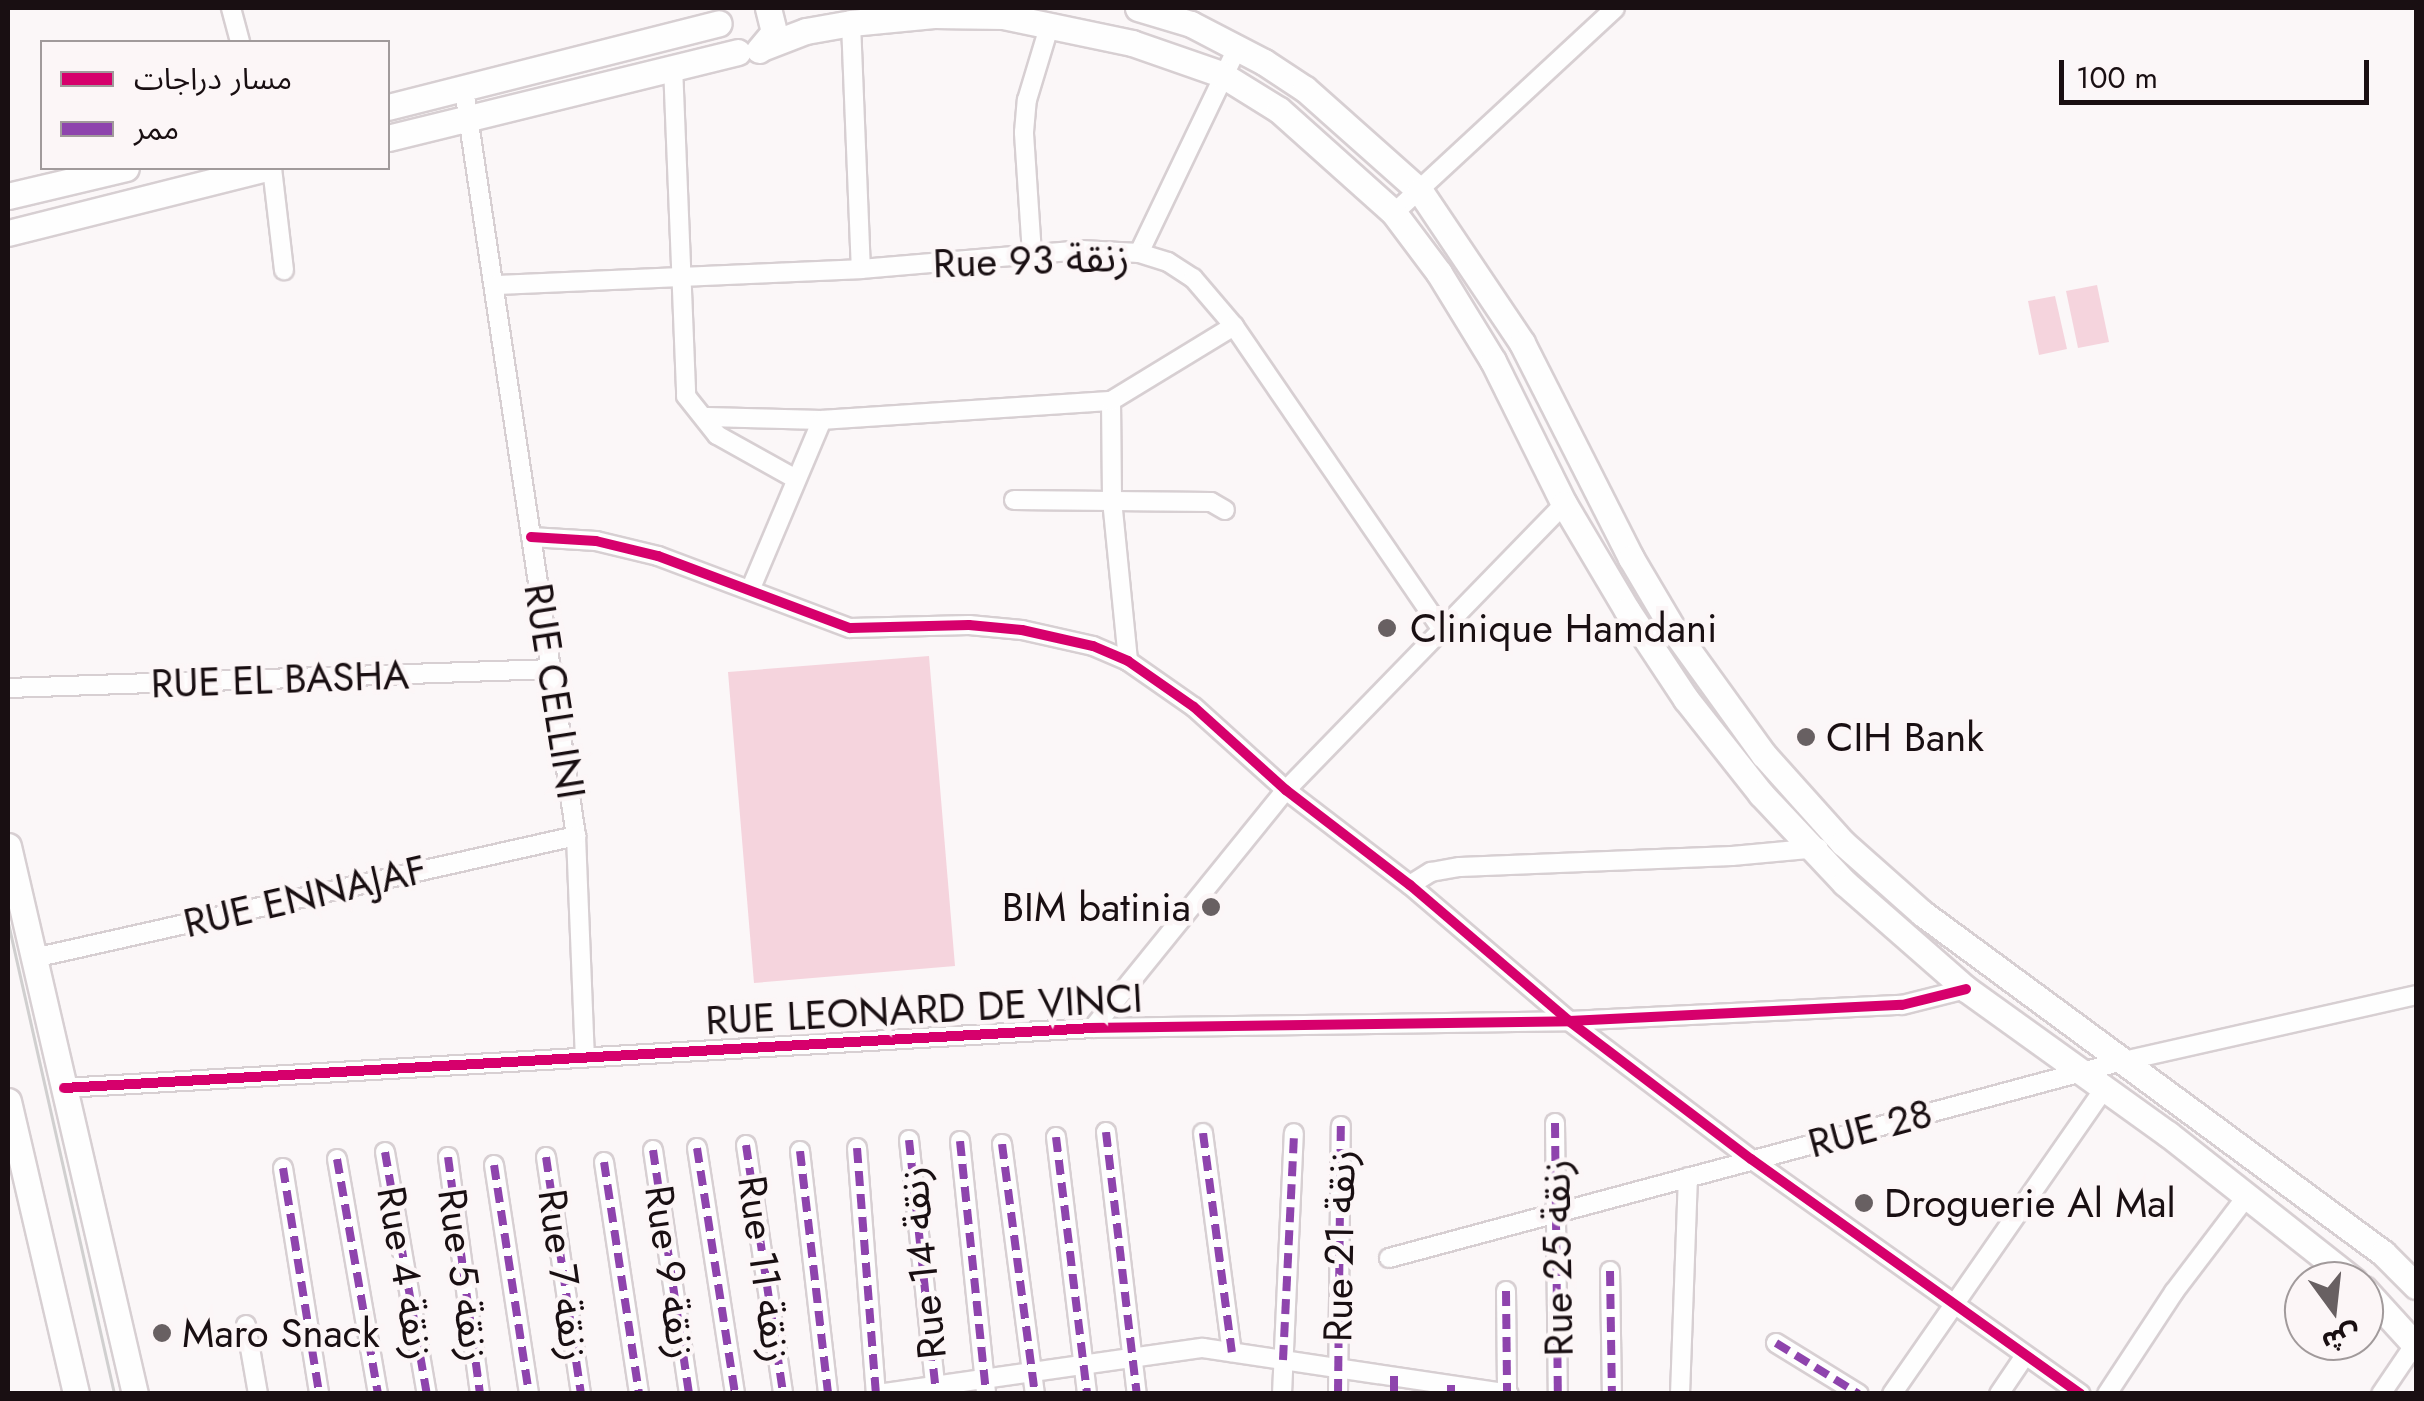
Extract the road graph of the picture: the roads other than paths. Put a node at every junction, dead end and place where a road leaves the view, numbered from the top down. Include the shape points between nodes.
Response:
1 (231, 8) edge
2 (768, 8) edge
3 (1138, 8) edge
4 (1614, 8) edge
5 (720, 13) edge
6 (851, 23) junction
7 (1050, 24) junction
8 (239, 40) edge
9 (1238, 46) junction
10 (764, 47) junction
11 (738, 52) junction
12 (673, 66) junction
13 (1220, 74) junction
14 (464, 90) junction
15 (390, 107) edge
16 (469, 118) junction
17 (390, 138) edge
18 (118, 170) edge
19 (261, 170) edge
20 (269, 170) edge
21 (1420, 191) junction
22 (8, 196) edge
23 (1394, 213) junction
24 (8, 233) edge
25 (1139, 252) junction
26 (1032, 254) junction
27 (861, 269) junction
28 (284, 270) dead end
29 (682, 280) junction
30 (495, 285) junction
31 (1234, 326) junction
32 (1111, 400) junction
33 (707, 417) junction
34 (822, 420) junction
35 (796, 479) junction
36 (1014, 500) dead end
37 (1112, 500) junction
38 (1564, 504) junction
39 (1225, 510) dead end
40 (531, 537) junction
41 (751, 588) junction
42 (1440, 627) junction
43 (1128, 661) junction
44 (552, 669) junction
45 (8, 688) edge
46 (1286, 790) junction
47 (576, 836) junction
48 (1843, 843) junction
49 (8, 846) edge
50 (1813, 849) junction
51 (1410, 885) junction
52 (34, 958) junction
53 (1966, 989) junction
54 (2416, 995) edge
55 (1569, 1021) junction
56 (1094, 1028) junction
57 (585, 1057) junction
58 (2119, 1062) junction
59 (2082, 1072) junction
60 (64, 1088) junction
61 (2105, 1088) junction
62 (8, 1100) edge
63 (1556, 1123) dead end
64 (1342, 1126) dead end
65 (1106, 1132) dead end
66 (1203, 1133) dead end
67 (1294, 1133) dead end
68 (1056, 1137) dead end
69 (910, 1140) dead end
70 (960, 1141) dead end
71 (746, 1144) dead end
72 (1002, 1144) dead end
73 (696, 1148) dead end
74 (857, 1148) dead end
75 (653, 1150) dead end
76 (800, 1150) dead end
77 (385, 1152) dead end
78 (448, 1157) dead end
79 (546, 1157) dead end
80 (337, 1159) dead end
81 (1750, 1159) junction
82 (604, 1162) dead end
83 (494, 1165) dead end
84 (283, 1168) dead end
85 (1688, 1176) junction
86 (2248, 1196) junction
87 (1556, 1215) junction
88 (2416, 1252) edge
89 (2383, 1253) junction
90 (1389, 1258) dead end
91 (2329, 1261) edge
92 (1610, 1271) dead end
93 (2416, 1286) edge
94 (1506, 1291) dead end
95 (1952, 1306) junction
96 (2384, 1310) edge
97 (246, 1325) dead end
98 (1776, 1342) dead end
99 (2416, 1345) edge
100 (1232, 1352) junction
101 (2024, 1356) junction
102 (1133, 1357) junction
103 (1283, 1360) junction
104 (1083, 1364) junction
105 (1337, 1367) junction
106 (1032, 1372) junction
107 (1394, 1385) edge
108 (985, 1386) edge
109 (929, 1389) edge
110 (1451, 1389) edge
111 (1508, 1393) edge
112 (76, 1394) edge
113 (135, 1394) edge
114 (258, 1394) edge
115 (319, 1394) edge
116 (378, 1394) edge
117 (427, 1394) edge
118 (480, 1394) edge
119 (529, 1394) edge
120 (581, 1394) edge
121 (639, 1394) edge
122 (689, 1394) edge
123 (735, 1394) edge
124 (784, 1394) edge
125 (828, 1394) edge
126 (877, 1394) edge
127 (1035, 1394) edge
128 (1086, 1394) edge
129 (1137, 1394) edge
130 (1282, 1394) edge
131 (1338, 1394) edge
132 (1558, 1394) edge
133 (1612, 1394) edge
134 (1680, 1394) edge
135 (1859, 1394) edge
136 (1892, 1394) edge
137 (1999, 1394) edge
138 (2080, 1394) edge
139 (2107, 1394) edge
140 (2381, 1394) edge

1 - 8 street
2 - 10 main road via 774,32
3 - 9 main road
4 - 21 street
5 - 11 main road via 724,41
5 - 14 main road
6 - 7 main road via 970,14
6 - 10 main road
6 - 27 street
7 - 13 main road
7 - 26 street via 1024,132
9 - 13 street
9 - 21 main road via 1305,89
10 - 11 main road
11 - 12 main road
12 - 16 main road
12 - 29 street
13 - 23 main road via 1317,140
13 - 25 street
14 - 15 main road
14 - 16 street, RUE CELLINI
16 - 17 main road
16 - 30 street, RUE CELLINI
18 - 22 main road
19 - 24 main road
20 - 28 street
21 - 23 street
21 - 48 main road via 1522,343 1672,629 1764,755
23 - 38 main road via 1461,304
25 - 26 street, Rue 93 زنقة
25 - 31 street, Rue 93 زنقة via 1193,278
26 - 27 street, Rue 93 زنقة
27 - 29 street, Rue 93 زنقة
29 - 30 street, Rue 93 زنقة
29 - 33 street via 686,396 694,412
30 - 40 street, RUE CELLINI
31 - 32 street
31 - 42 street, Rue 93 زنقة
32 - 34 street
32 - 37 street
33 - 34 street
33 - 35 street via 716,435
34 - 35 street
35 - 41 street
36 - 37 street
37 - 39 street via 1211,502
37 - 43 street
38 - 42 street
38 - 50 main road via 1686,699
40 - 41 street via 625,548
40 - 44 street, RUE CELLINI
41 - 43 street via 850,628 1022,630
42 - 46 street
43 - 46 street via 1194,707
44 - 45 street, RUE EL BASHA
44 - 47 street, RUE CELLINI
46 - 51 street
46 - 56 street
47 - 52 street, RUE ENNAJAF
47 - 57 street, RUE CELLINI
48 - 50 street
48 - 58 main road via 1922,913
49 - 52 main road
50 - 51 street via 1460,867 1431,872
50 - 53 main road
51 - 55 street
52 - 60 main road
53 - 55 street, RUE LEONARD DE VINCI via 1902,1004
53 - 59 main road
54 - 58 street, RUE 28
55 - 56 street, RUE LEONARD DE VINCI
55 - 81 street
56 - 57 street, RUE LEONARD DE VINCI
57 - 60 street, RUE LEONARD DE VINCI
58 - 59 street, RUE 28
58 - 89 main road
59 - 61 main road
59 - 81 street, RUE 28
60 - 113 main road
61 - 86 main road
61 - 95 street
62 - 112 main road
63 - 87 street, Rue 25 زنقة
64 - 105 street, Rue 21 زنقة
65 - 102 street
66 - 100 street
67 - 103 street
68 - 104 street
69 - 109 street, Rue 14 زنقة
70 - 108 street
71 - 124 street, Rue 11 زنقة
72 - 106 street
73 - 123 street
74 - 126 street
75 - 122 street, Rue 9 زنقة
76 - 125 street
77 - 117 street, Rue 4 زنقة
78 - 118 street, Rue 5 زنقة
79 - 120 street, Rue 7 زنقة
80 - 116 street
81 - 85 street, RUE 28
81 - 95 street
82 - 121 street
83 - 119 street
84 - 115 street
85 - 87 street, RUE 28
85 - 134 street
86 - 91 main road
86 - 139 street
87 - 90 street, RUE 28
87 - 132 street, Rue 25 زنقة
88 - 89 main road
89 - 93 main road
92 - 133 street
94 - 111 street
95 - 101 street
95 - 136 street
96 - 99 main road
97 - 114 street
98 - 135 street
99 - 140 street
100 - 102 street via 1190,1348
100 - 103 street
101 - 137 street
101 - 138 street
102 - 104 street
102 - 129 street
103 - 105 street
103 - 130 street
104 - 106 street
104 - 128 street
105 - 107 street
105 - 131 street, Rue 21 زنقة
106 - 108 street
106 - 127 street
107 - 110 street
108 - 109 street
109 - 126 street
110 - 111 street

